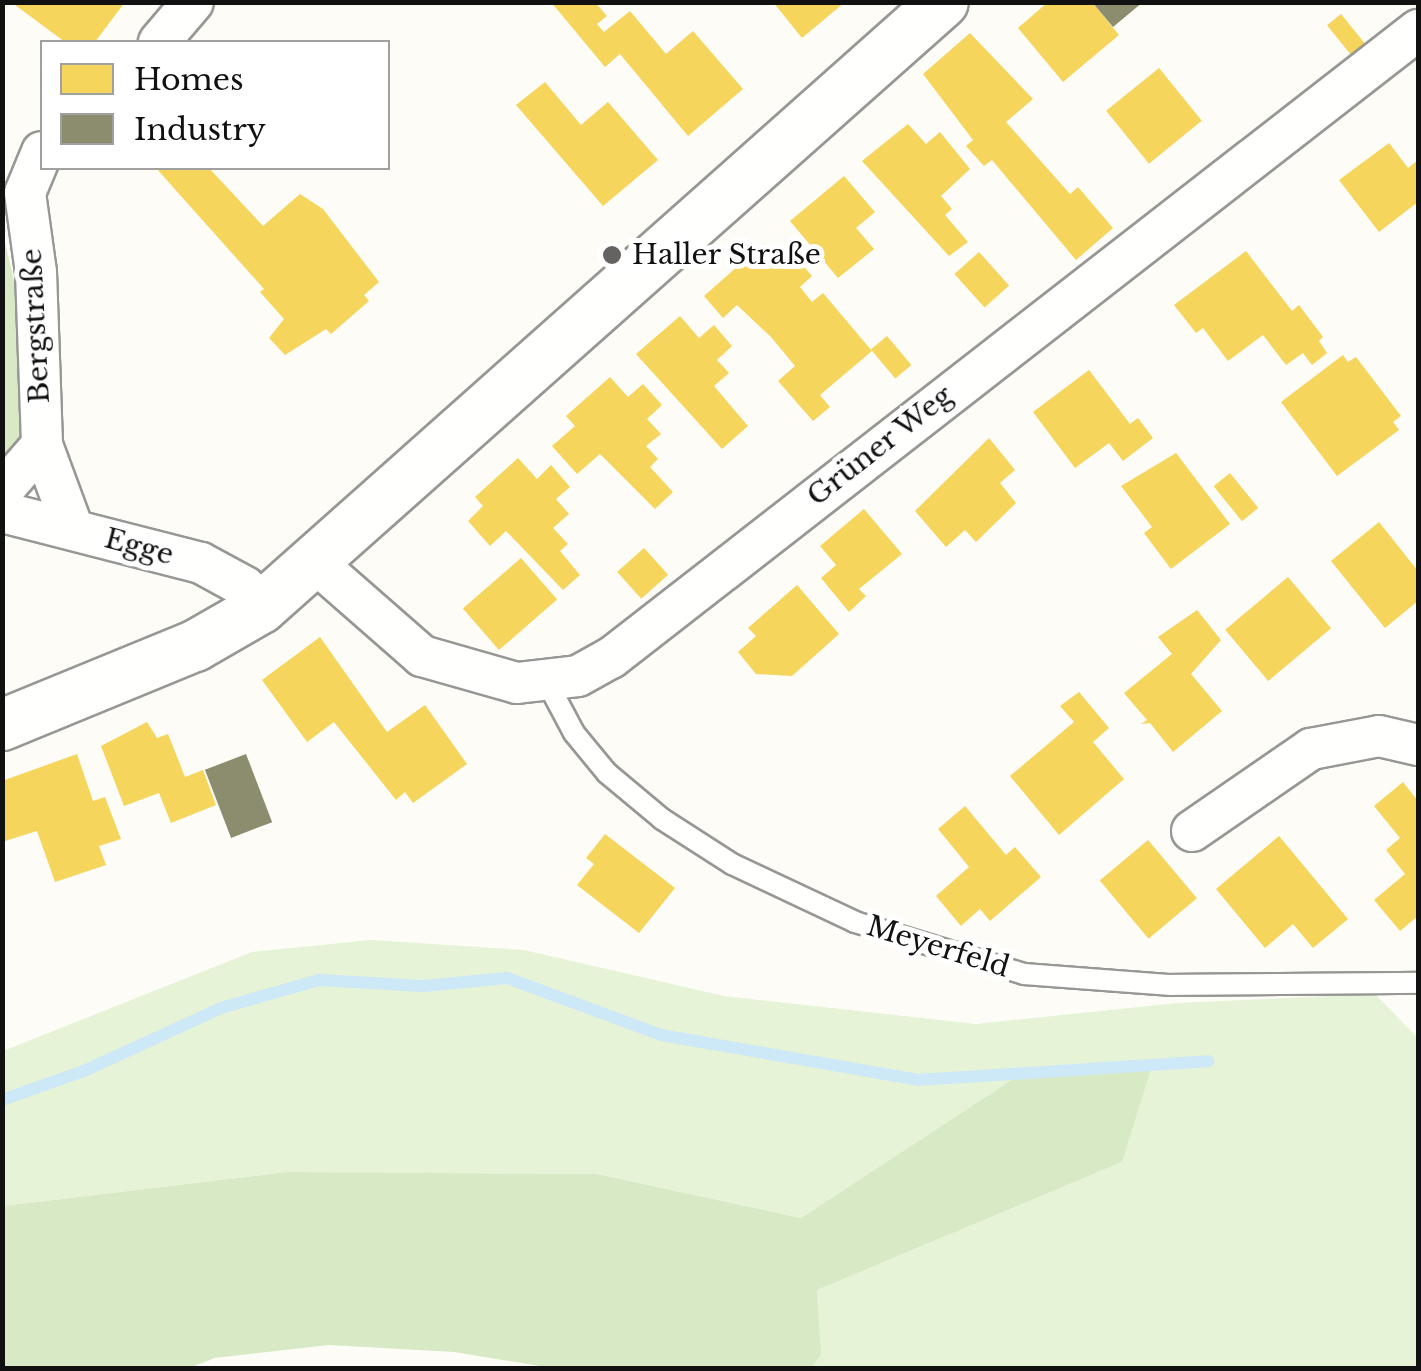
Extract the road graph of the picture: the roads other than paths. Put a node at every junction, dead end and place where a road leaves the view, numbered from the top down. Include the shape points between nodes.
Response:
1 (193, 2) edge
2 (943, 2) edge
3 (1418, 30) edge
4 (161, 40) edge
5 (40, 157) edge
6 (42, 445) junction
7 (2, 491) edge
8 (2, 512) edge
9 (73, 529) junction
10 (317, 564) junction
11 (261, 608) junction
12 (548, 684) junction
13 (2, 726) edge
14 (1418, 746) edge
15 (1192, 831) dead end
16 (1418, 983) edge

1 - 4 street
2 - 10 street via 795,128
3 - 12 street, Grüner Weg via 611,658
5 - 6 street, Bergstraße via 24,193 36,272
6 - 7 street
6 - 9 street, Bergstraße
8 - 9 street, Egge
9 - 11 street, Egge via 228,574
10 - 11 street
10 - 12 street, Grüner Weg via 422,656 517,683
11 - 13 street via 195,646
12 - 16 lane, Meyerfeld via 574,733 607,774 662,819 732,864 855,922 1024,974 1172,984
14 - 15 street via 1379,736 1311,749

